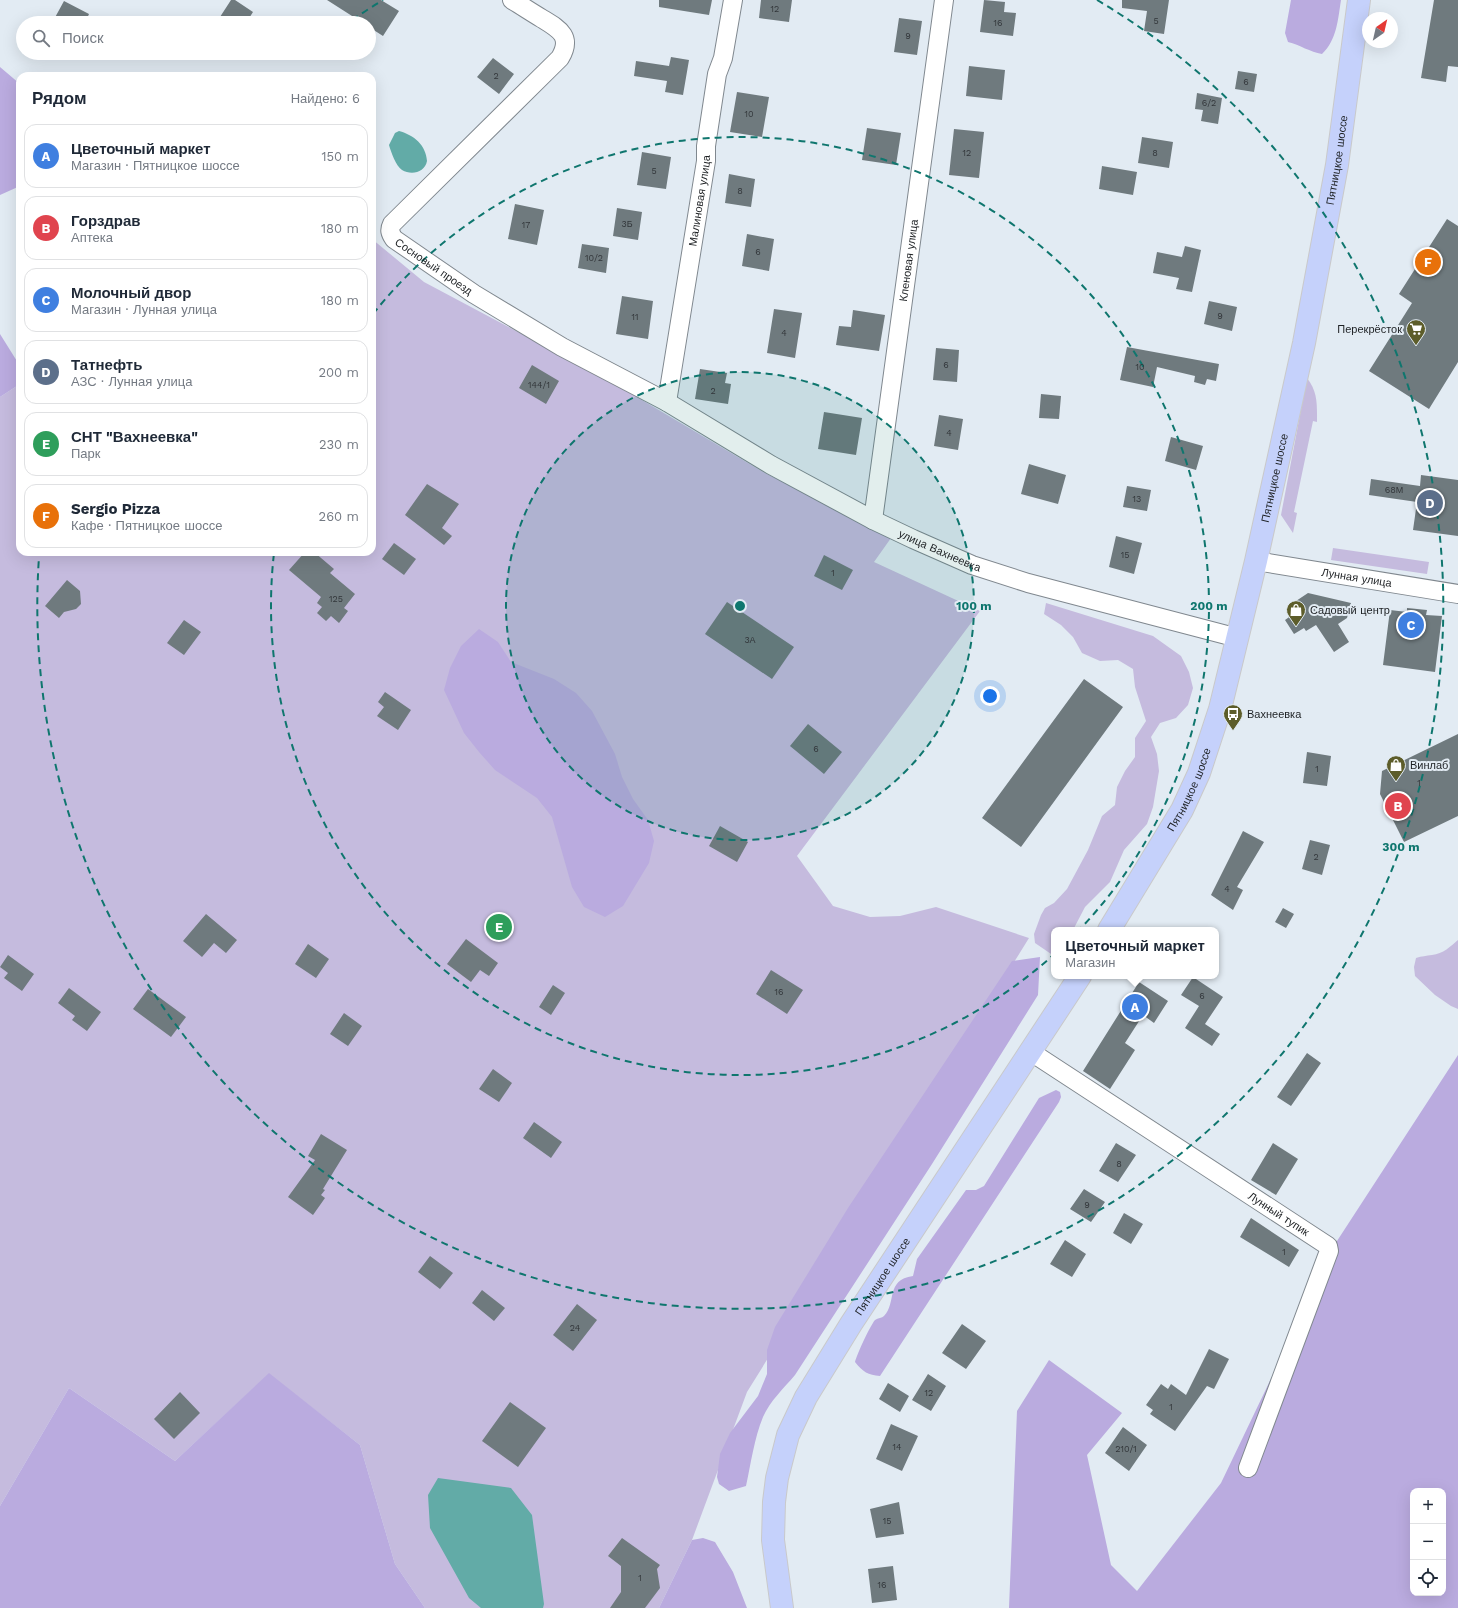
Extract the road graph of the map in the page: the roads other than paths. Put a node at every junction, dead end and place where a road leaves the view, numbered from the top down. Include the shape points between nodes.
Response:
1 (512, 0) edge
2 (733, 0) edge
3 (944, 0) edge
4 (1359, 0) edge
5 (667, 402) junction
6 (873, 520) junction
7 (1256, 561) junction
8 (1458, 594) edge
9 (1238, 638) junction
10 (1111, 927) edge
11 (1078, 979) edge
12 (1031, 1052) junction
13 (1248, 1468) dead end
14 (782, 1608) edge

1 - 5 street, Сосновый проезд via 560,29 566,43 564,51 560,58 392,224 390,234 474,294 562,347
2 - 5 street, Малиновая улица via 723,58 717,74 706,161
3 - 6 street, Кленовая улица
4 - 7 main road, Пятницкое шоссе via 1336,172 1303,348
5 - 6 street, улица Вахнеевка via 771,465
6 - 9 street, улица Вахнеевка via 972,565 1028,583
7 - 8 street, Лунная улица
7 - 9 main road, Пятницкое шоссе
9 - 10 main road, Пятницкое шоссе via 1220,709 1199,773 1182,810
11 - 12 main road, Пятницкое шоссе
12 - 13 street, Лунный тупик via 1328,1246 1329,1251
12 - 14 main road, Пятницкое шоссе via 852,1324 806,1397 788,1435 777,1478 772,1519

